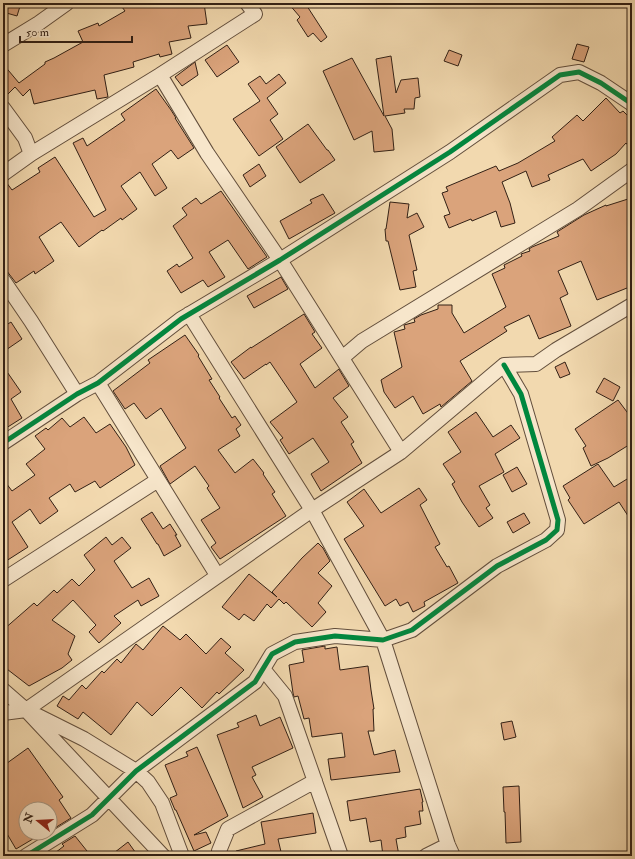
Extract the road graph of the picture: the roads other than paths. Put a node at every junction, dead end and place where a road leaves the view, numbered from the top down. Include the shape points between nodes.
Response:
1 (67, 3) edge
2 (247, 3) edge
3 (3, 45) edge
4 (160, 75) junction
5 (632, 104) edge
6 (3, 108) edge
7 (31, 154) junction
8 (632, 170) edge
9 (3, 174) edge
10 (280, 260) junction
11 (3, 280) edge
12 (632, 305) edge
13 (189, 314) junction
14 (342, 358) junction
15 (504, 365) junction
16 (98, 383) junction
17 (77, 394) junction
18 (3, 443) edge
19 (402, 452) junction
20 (158, 480) junction
21 (312, 510) junction
22 (217, 575) junction
23 (3, 580) edge
24 (383, 640) junction
25 (263, 669) junction
26 (3, 690) edge
27 (26, 710) junction
28 (3, 713) edge
29 (136, 771) junction
30 (315, 781) junction
31 (109, 799) junction
32 (451, 851) edge
33 (26, 856) edge
34 (163, 856) edge
35 (182, 856) edge
36 (220, 856) edge
37 (341, 856) edge
38 (426, 856) edge

1 - 3 street
2 - 4 street via 255,14
4 - 7 street
4 - 10 street via 207,153
5 - 10 street via 579,72 560,75 450,152
6 - 7 street via 25,138
7 - 9 street
8 - 14 street via 578,209 362,341
10 - 13 street
10 - 14 street
11 - 17 street
12 - 15 street via 536,364
13 - 16 street
13 - 21 street
14 - 19 street
15 - 19 street
15 - 24 street via 521,394 558,520 557,530 546,540 497,566 412,630
16 - 17 street
16 - 20 street
17 - 18 street
19 - 21 street
20 - 22 street
20 - 23 street
21 - 22 street
21 - 24 street
22 - 27 street
24 - 25 street via 335,636 295,642 272,654
24 - 32 street
25 - 29 street via 256,682
25 - 30 street via 285,696
26 - 27 street
27 - 28 street
27 - 29 street
27 - 31 street
29 - 31 street
29 - 35 street via 148,782 162,803
30 - 36 street via 228,829 219,851
30 - 37 street
31 - 33 street via 92,815
31 - 34 street
32 - 38 street

